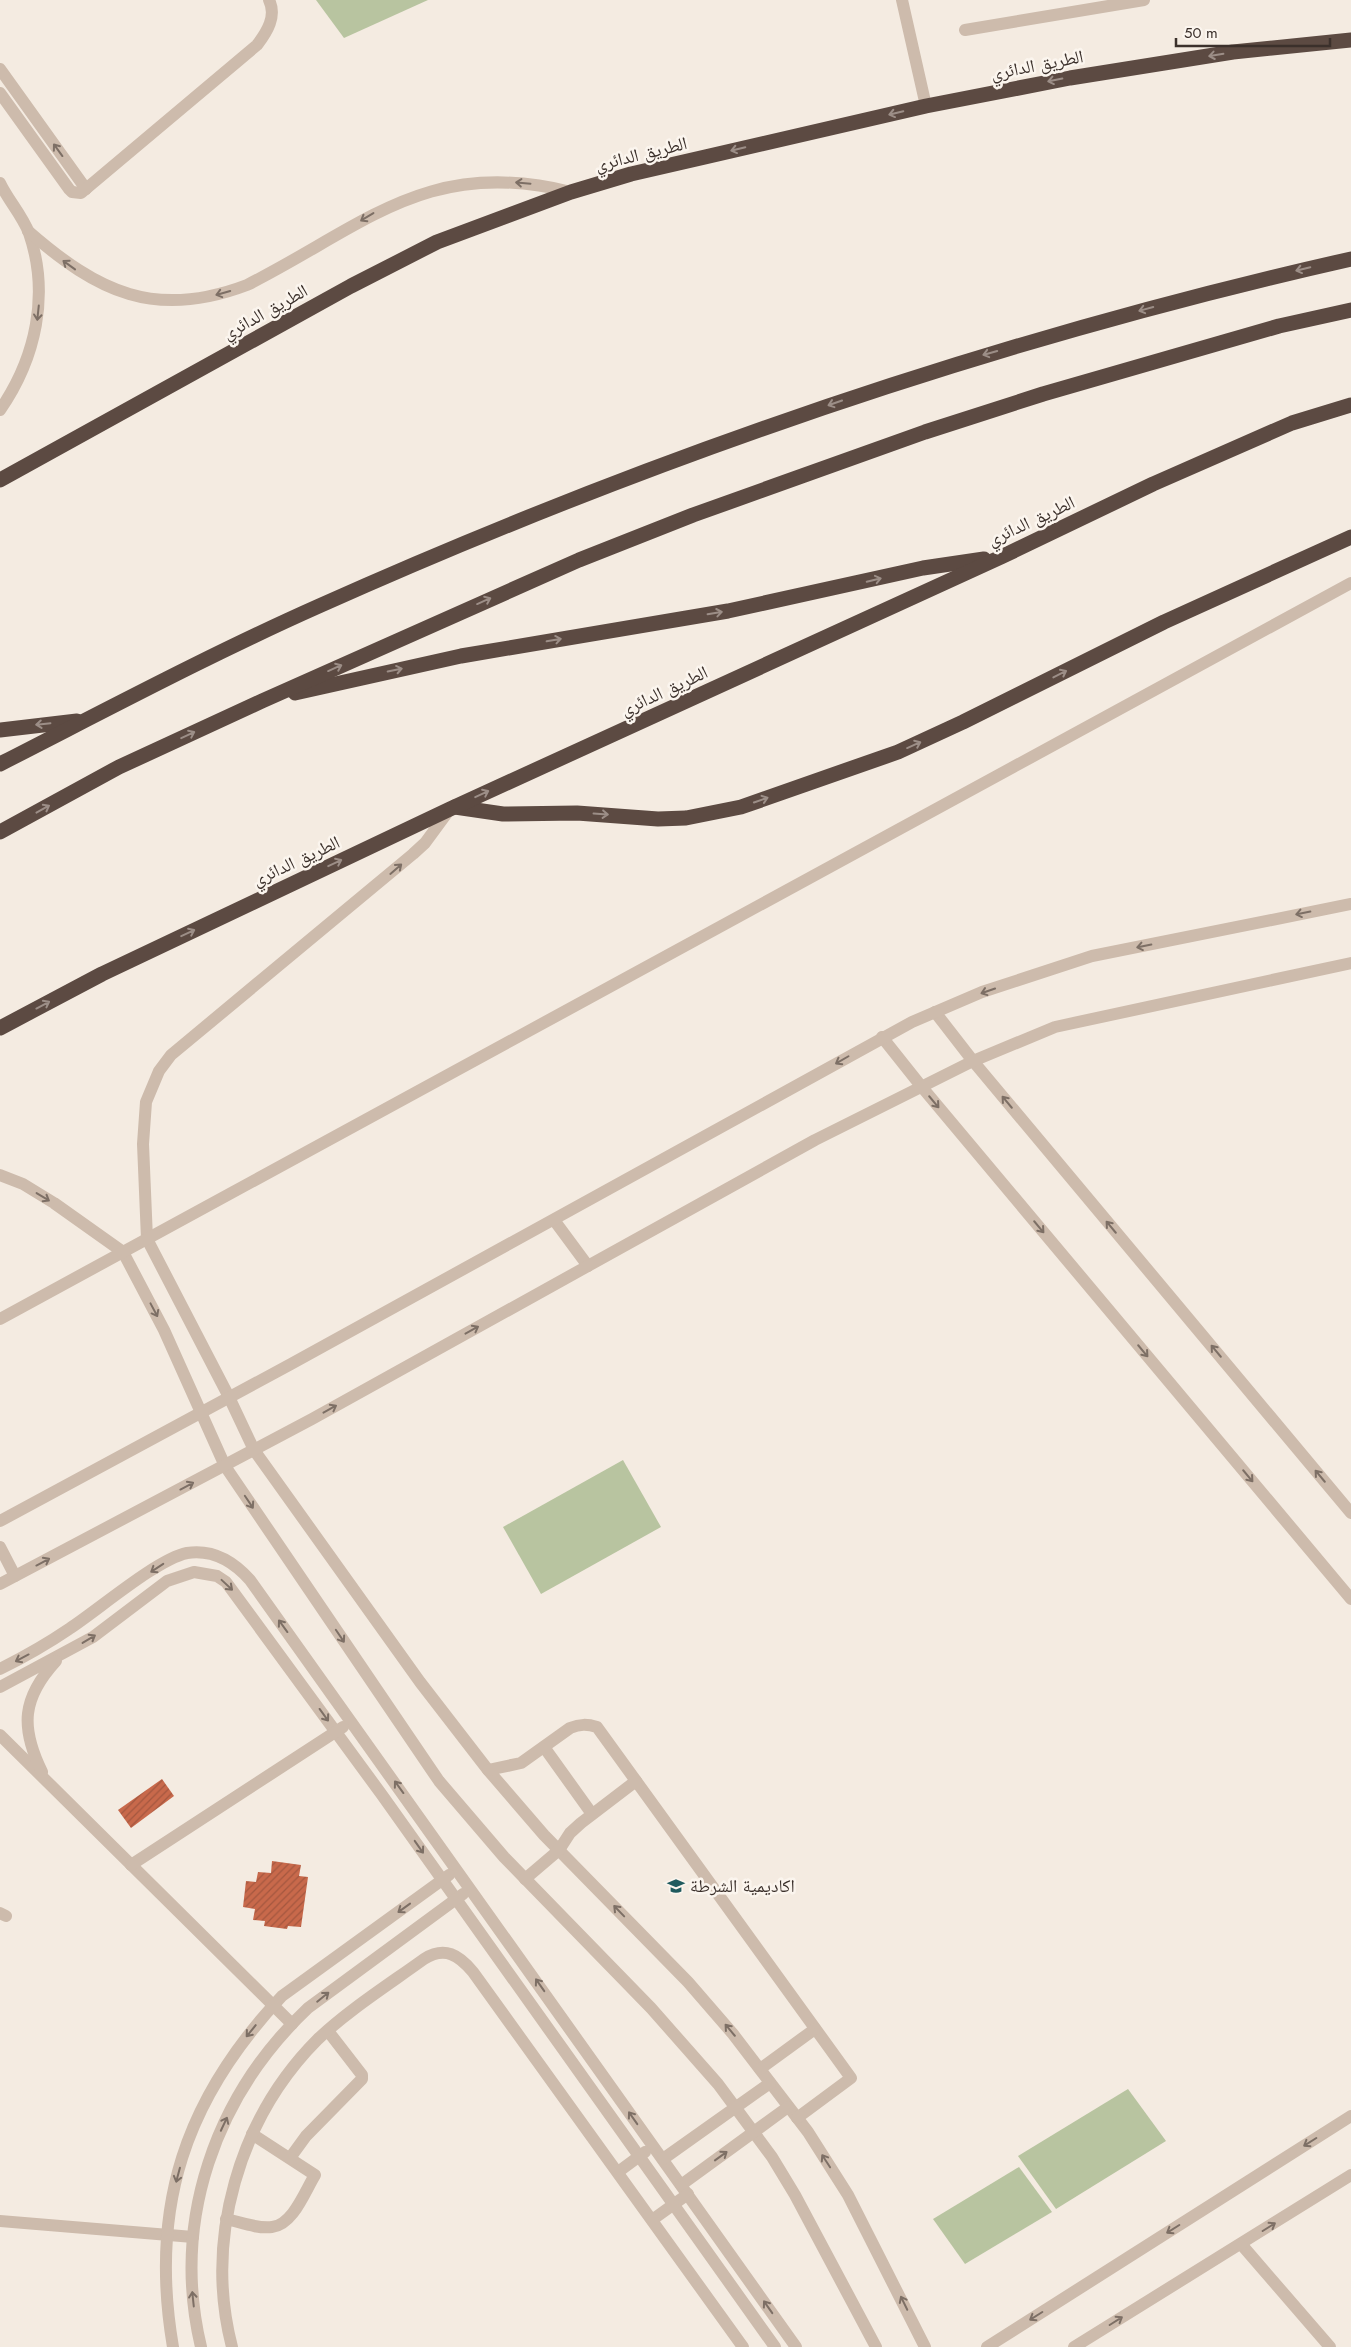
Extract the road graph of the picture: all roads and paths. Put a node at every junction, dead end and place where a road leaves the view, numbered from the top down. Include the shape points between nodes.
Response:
1 (269, 0) edge
2 (902, 0) edge
3 (1144, 0) edge
4 (965, 30) dead end
5 (1351, 40) edge
6 (0, 69) edge
7 (0, 93) edge
8 (926, 106) junction
9 (0, 183) edge
10 (86, 189) junction
11 (570, 192) junction
12 (5, 203) edge
13 (28, 231) junction
14 (1351, 259) edge
15 (1351, 310) edge
16 (1351, 405) edge
17 (0, 410) edge
18 (0, 480) edge
19 (1351, 538) edge
20 (1001, 557) junction
21 (1351, 583) edge
22 (262, 701) junction
23 (86, 720) junction
24 (0, 730) edge
25 (0, 764) edge
26 (452, 808) junction
27 (0, 832) edge
28 (1351, 904) edge
29 (1351, 964) edge
30 (935, 1012) junction
31 (0, 1028) edge
32 (882, 1037) junction
33 (973, 1061) junction
34 (921, 1086) junction
35 (0, 1175) edge
36 (554, 1220) junction
37 (147, 1239) junction
38 (123, 1252) junction
39 (588, 1266) junction
40 (0, 1319) edge
41 (229, 1398) junction
42 (202, 1411) junction
43 (254, 1450) junction
44 (225, 1466) junction
45 (1351, 1513) edge
46 (0, 1520) edge
47 (0, 1547) edge
48 (15, 1576) junction
49 (0, 1584) edge
50 (1351, 1599) edge
51 (63, 1654) junction
52 (0, 1669) edge
53 (0, 1687) edge
54 (351, 1721) junction
55 (336, 1731) junction
56 (0, 1735) edge
57 (0, 1742) edge
58 (544, 1747) junction
59 (14, 1748) junction
60 (488, 1770) junction
61 (46, 1781) junction
62 (636, 1781) junction
63 (592, 1814) junction
64 (559, 1850) junction
65 (131, 1865) junction
66 (458, 1869) junction
67 (525, 1879) junction
68 (443, 1880) junction
69 (471, 1888) junction
70 (456, 1899) junction
71 (273, 2006) junction
72 (292, 2024) junction
73 (816, 2029) junction
74 (328, 2031) junction
75 (760, 2069) junction
76 (770, 2083) junction
77 (788, 2107) junction
78 (735, 2108) junction
79 (1351, 2116) edge
80 (797, 2118) junction
81 (754, 2132) junction
82 (252, 2134) junction
83 (653, 2146) junction
84 (639, 2156) junction
85 (290, 2158) junction
86 (663, 2159) junction
87 (618, 2172) junction
88 (1351, 2175) edge
89 (684, 2189) junction
90 (673, 2205) junction
91 (226, 2219) junction
92 (652, 2220) junction
93 (0, 2221) edge
94 (168, 2235) junction
95 (193, 2237) junction
96 (1241, 2244) junction
97 (173, 2347) edge
98 (201, 2347) edge
99 (232, 2347) edge
100 (744, 2347) edge
101 (775, 2347) edge
102 (796, 2347) edge
103 (876, 2347) edge
104 (926, 2347) edge
105 (987, 2347) edge
106 (1074, 2347) edge
107 (1330, 2347) edge

1 - 10 street via 272,6 270,27 258,45
2 - 8 street
3 - 4 street
5 -> 8 highway, الطريق الدائري via 1214,55
10 -> 6 street
7 - 10 street via 69,189 77,194
8 -> 11 highway, الطريق الدائري via 640,172
9 - 12 street
11 -> 13 street via 507,182 479,182 424,192 373,214 247,285 186,300 144,298 104,286 68,265
11 - 18 highway, الطريق الدائري via 437,242
12 - 13 street
13 -> 17 street via 38,279 36,329 22,373
14 -> 23 highway via 1078,327 869,391 746,433 560,503 319,605
22 -> 15 highway via 579,560 809,472 1133,367 1279,326
16 - 20 highway, الطريق الدائري via 1292,423 1236,446
26 -> 19 highway via 502,814 577,813 658,819 686,818 740,807 898,752 1164,622
22 -> 20 highway via 461,656 728,611 923,568
26 -> 20 highway, الطريق الدائري
21 - 37 street
27 -> 22 highway via 119,767
23 -> 24 highway
23 - 25 highway
31 -> 26 highway, الطريق الدائري via 102,974
37 -> 26 street via 143,1144 146,1102 159,1071 170,1056 413,854
28 -> 30 street via 1092,956 982,992
29 - 33 street via 1055,1027
30 - 32 street
30 - 33 street
32 - 34 street
32 -> 36 street
33 - 34 street
45 -> 33 street
34 - 39 street via 815,1140
34 -> 50 street
35 -> 38 street via 23,1184 54,1203
36 - 39 street
36 - 41 street
37 - 38 street
37 - 41 street
38 - 40 street
38 -> 42 street
43 -> 39 street
41 - 42 street
41 - 43 street
42 - 44 street
42 - 46 street
43 - 44 street
43 - 60 street via 420,1682
48 -> 44 street
44 -> 67 street via 439,1781
47 - 48 street
48 - 49 street
51 - 53 street
51 -> 55 street via 93,1637 167,1581 194,1572 206,1573 226,1582 236,1594
51 - 61 street via 34,1690 28,1706 26,1722 31,1744
54 -> 52 street via 238,1566 226,1559 204,1554 188,1553 160,1566 69,1630
54 - 55 street
66 -> 54 street
55 - 65 street
55 -> 68 street
56 - 59 street
57 - 59 street
58 - 60 street via 521,1762
58 - 62 street via 578,1725 588,1724 597,1728
58 - 63 street
59 - 61 street
60 - 64 street
61 - 65 street
62 - 63 street
62 - 73 street
63 - 64 street via 570,1833
64 - 67 street
75 -> 64 street via 688,1982
65 - 71 street
66 - 68 street
66 - 69 street
67 - 78 street via 651,2008
68 - 70 street
68 -> 71 street via 302,1981
69 - 70 street
83 -> 69 street
72 -> 70 street via 332,1989
70 - 84 street
71 - 72 street
71 -> 94 street via 219,2074 192,2128 174,2188
95 -> 72 street via 206,2169 221,2129 259,2062
73 - 75 street
73 - 80 street via 851,2078
74 - 82 street via 295,2066
74 - 85 street via 362,2079 306,2136
74 - 87 street via 424,1959 438,1952 454,1954 473,1972
75 - 76 street
76 - 77 street
76 - 78 street
77 - 80 street
77 - 81 street
78 - 81 street
78 - 86 street
79 -> 105 street
104 -> 80 street via 848,2195
89 -> 81 street
81 - 103 street via 796,2195
82 - 85 street
82 - 91 street via 232,2190
83 - 84 street
83 - 86 street
84 - 87 street
84 - 90 street
85 - 91 street via 315,2175 292,2215 274,2227
86 - 89 street
87 - 92 street
96 -> 88 street
89 - 90 street
102 -> 89 street
90 - 92 street
90 - 101 street
91 - 99 street via 222,2258 224,2301
92 - 100 street
93 - 94 street
94 - 95 street
94 - 97 street via 165,2287
98 -> 95 street via 191,2280
106 -> 96 street
96 - 107 street

